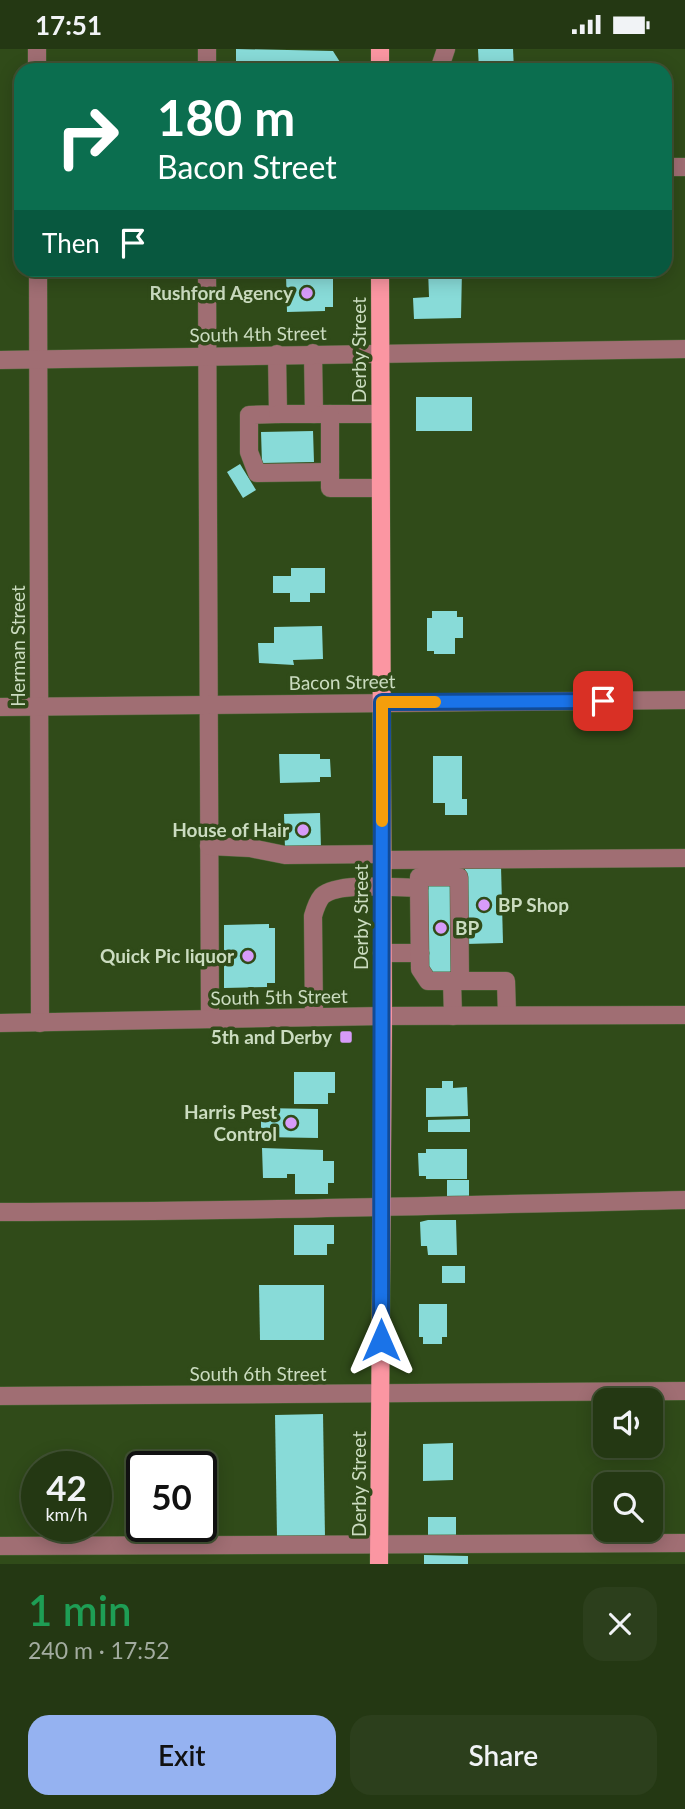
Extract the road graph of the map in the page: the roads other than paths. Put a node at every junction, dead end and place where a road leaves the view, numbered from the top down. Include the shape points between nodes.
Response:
1 (38, 277) edge
2 (207, 277) edge
3 (380, 277) edge
4 (685, 349) edge
5 (380, 352) junction
6 (313, 353) junction
7 (277, 354) junction
8 (208, 356) junction
9 (0, 360) edge
10 (39, 360) junction
11 (278, 414) junction
12 (322, 414) junction
13 (380, 414) junction
14 (330, 473) junction
15 (380, 488) junction
16 (685, 700) edge
17 (382, 702) junction
18 (209, 705) junction
19 (0, 707) edge
20 (38, 707) junction
21 (209, 846) junction
22 (382, 857) junction
23 (685, 858) edge
24 (382, 888) junction
25 (419, 888) junction
26 (382, 953) junction
27 (420, 953) junction
28 (456, 981) junction
29 (507, 1015) junction
30 (685, 1015) edge
31 (383, 1016) junction
32 (453, 1016) junction
33 (314, 1017) junction
34 (211, 1019) junction
35 (0, 1023) edge
36 (40, 1023) junction
37 (685, 1201) edge
38 (382, 1205) junction
39 (0, 1212) edge
40 (685, 1391) edge
41 (381, 1394) junction
42 (0, 1396) edge
43 (685, 1542) edge
44 (380, 1545) junction
45 (0, 1546) edge
46 (379, 1564) edge

1 - 10 street, Herman Street
2 - 8 street
3 - 5 main road, Derby Street
4 - 5 street, South 4th Street
5 - 6 street, South 4th Street
5 - 13 main road, Derby Street
6 - 7 street, South 4th Street
6 - 12 street
7 - 8 street, South 4th Street
7 - 11 street
8 - 10 street, South 4th Street
8 - 18 street
9 - 10 street, South 4th Street
10 - 20 street, Herman Street
11 - 12 street
11 - 14 street via 249,415 249,452 257,473
12 - 13 street
12 - 14 street
13 - 15 main road, Derby Street
14 - 15 street via 330,488
15 - 17 main road, Derby Street
16 - 17 street, Bacon Street
17 - 18 street, Bacon Street
17 - 22 main road, Derby Street
18 - 20 street, Bacon Street
18 - 21 street
19 - 20 street, Bacon Street
20 - 36 street, Herman Street
21 - 22 street via 285,855
21 - 34 street
22 - 23 street
22 - 24 main road, Derby Street
24 - 25 street
24 - 26 main road, Derby Street
24 - 33 street via 333,891 316,905
25 - 27 street
25 - 28 street via 419,877 459,877
26 - 27 street
26 - 31 main road, Derby Street
27 - 28 street via 420,969 428,981
28 - 29 street via 506,981
28 - 32 street
29 - 30 street, South 5th Street
29 - 32 street, South 5th Street
31 - 32 street, South 5th Street
31 - 33 street, South 5th Street
31 - 38 main road, Derby Street
33 - 34 street, South 5th Street
34 - 36 street, South 5th Street
35 - 36 street, South 5th Street
37 - 38 street
38 - 39 street via 212,1212
38 - 41 main road, Derby Street
40 - 41 street, South 6th Street
41 - 42 street, South 6th Street
41 - 44 main road, Derby Street
43 - 44 street
44 - 45 street
44 - 46 main road, Derby Street

